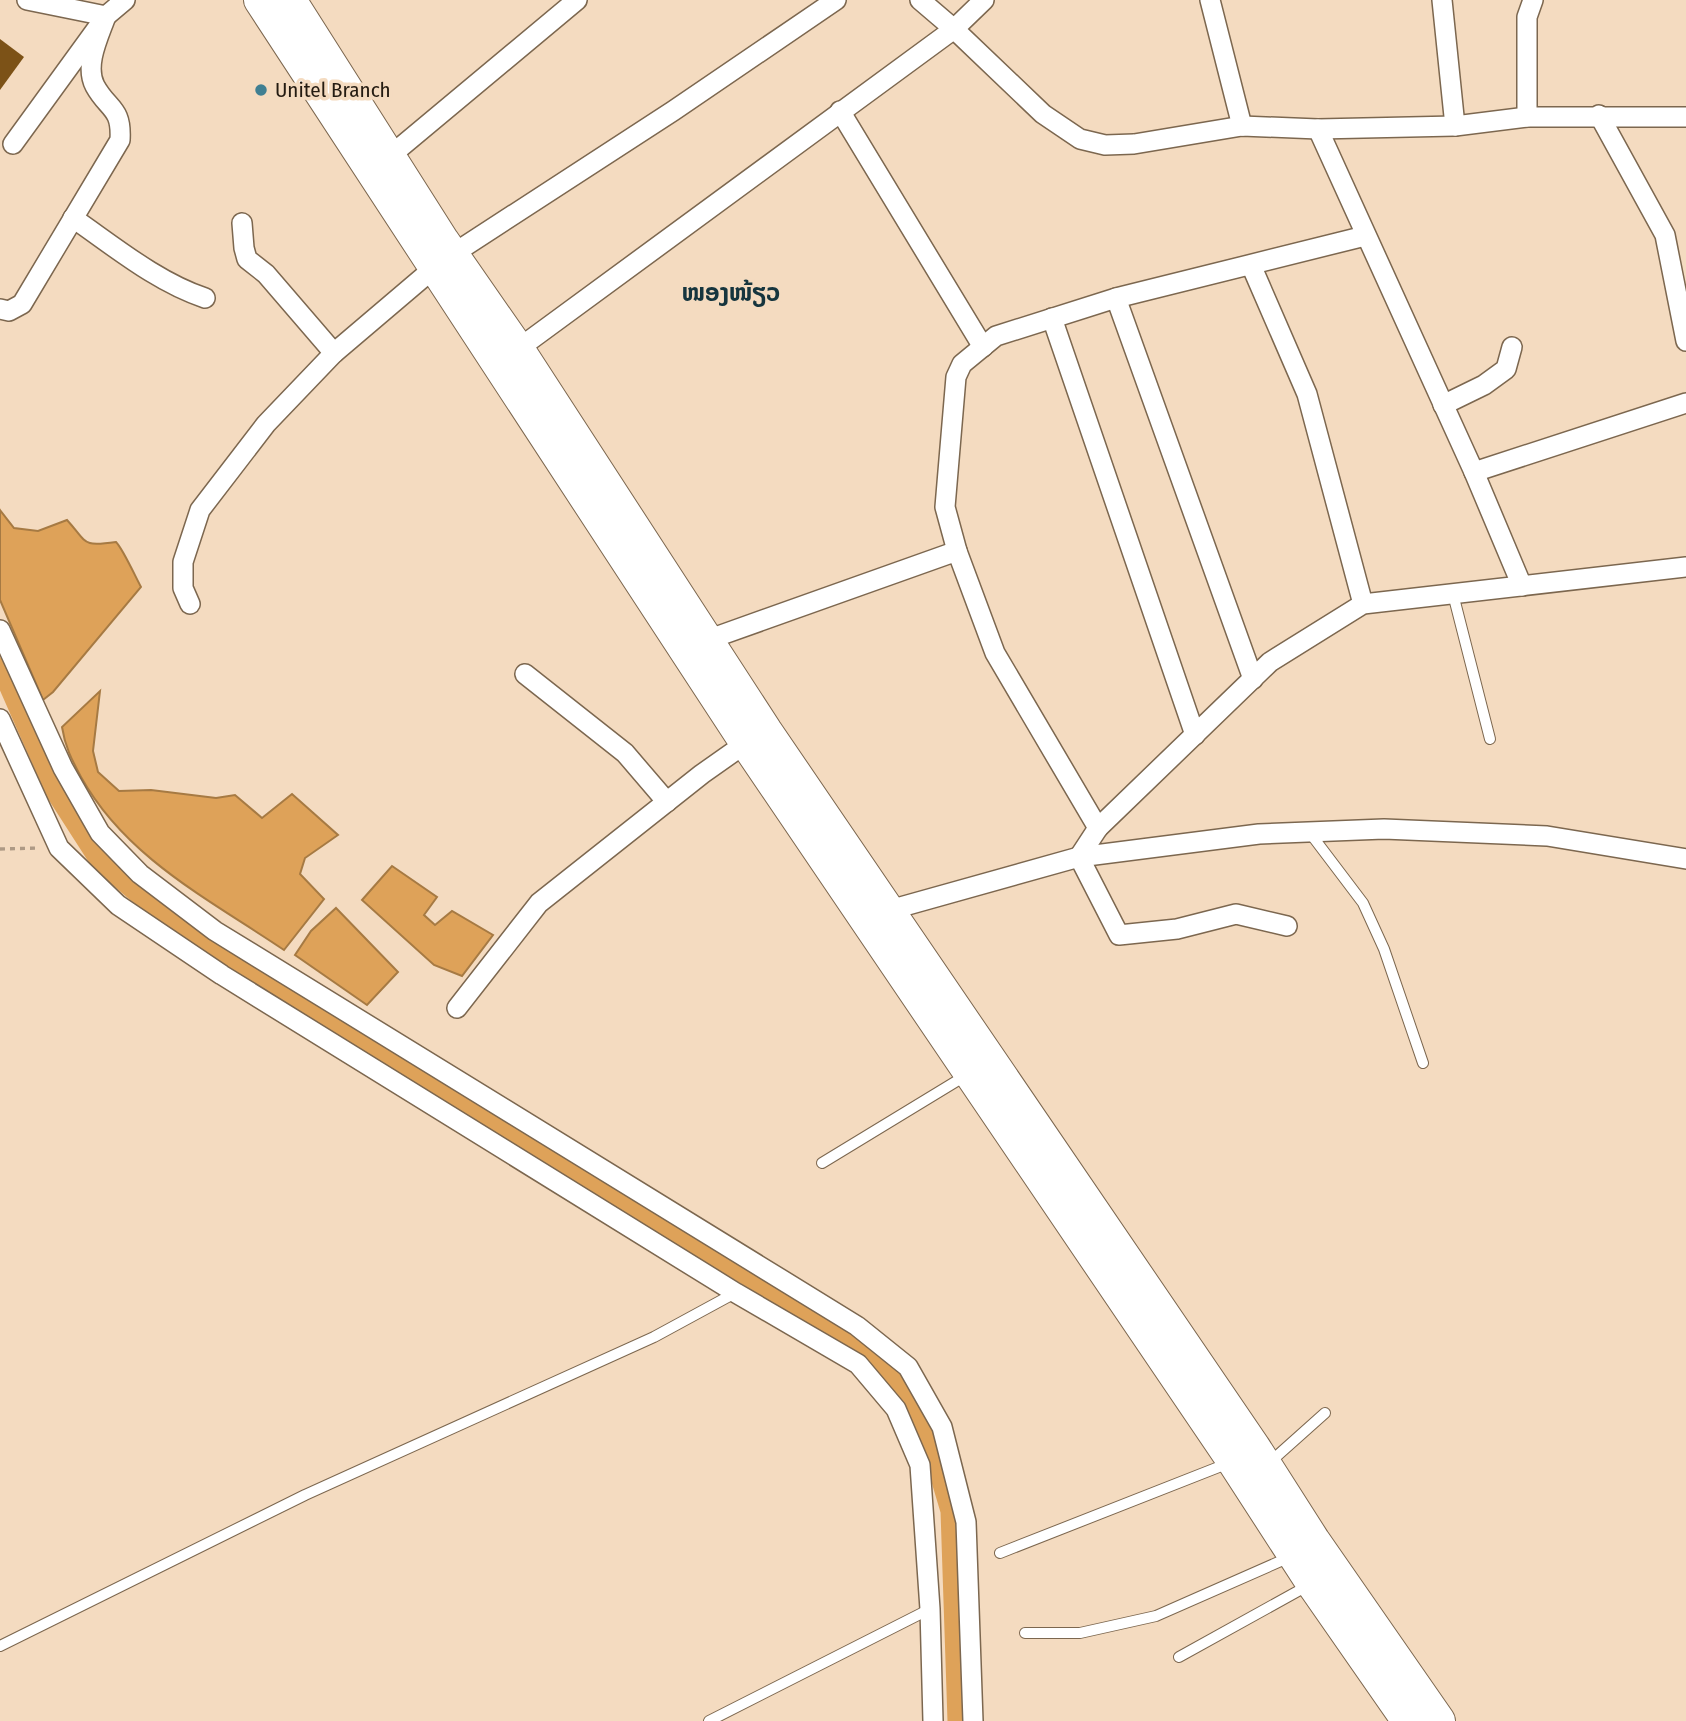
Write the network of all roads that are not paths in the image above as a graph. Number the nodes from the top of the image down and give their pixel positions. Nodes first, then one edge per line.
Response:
1 (27, 0) edge
2 (125, 0) edge
3 (260, 0) edge
4 (290, 0) edge
5 (577, 0) edge
6 (835, 0) edge
7 (919, 0) edge
8 (984, 0) edge
9 (1210, 0) edge
10 (1442, 0) edge
11 (1533, 0) edge
12 (106, 16) junction
13 (954, 29) junction
14 (840, 111) junction
15 (1599, 116) junction
16 (1527, 117) junction
17 (1686, 117) edge
18 (1242, 126) junction
19 (1455, 126) junction
20 (1318, 129) junction
21 (13, 144) dead end
22 (390, 156) junction
23 (73, 218) junction
24 (242, 223) dead end
25 (1365, 236) junction
26 (443, 261) junction
27 (1251, 265) junction
28 (205, 298) dead end
29 (1116, 298) junction
30 (0, 309) edge
31 (1052, 318) junction
32 (1686, 341) edge
33 (983, 347) junction
34 (1511, 347) dead end
35 (518, 349) junction
36 (334, 353) junction
37 (1686, 403) edge
38 (1443, 405) junction
39 (1474, 472) junction
40 (957, 551) junction
41 (1686, 567) edge
42 (1522, 586) junction
43 (1453, 594) junction
44 (190, 604) dead end
45 (1363, 604) junction
46 (0, 630) edge
47 (707, 640) junction
48 (525, 674) dead end
49 (1252, 679) junction
50 (0, 719) edge
51 (1195, 735) junction
52 (1490, 739) dead end
53 (746, 743) junction
54 (667, 802) junction
55 (1098, 828) junction
56 (1310, 832) junction
57 (1079, 857) junction
58 (1686, 859) edge
59 (877, 914) junction
60 (1287, 926) dead end
61 (457, 1008) dead end
62 (1423, 1063) dead end
63 (969, 1074) junction
64 (822, 1163) dead end
65 (736, 1293) junction
66 (1325, 1413) dead end
67 (1233, 1461) junction
68 (1266, 1466) junction
69 (1000, 1553) dead end
70 (1293, 1555) junction
71 (1312, 1583) junction
72 (930, 1609) junction
73 (1025, 1633) dead end
74 (0, 1646) edge
75 (1179, 1657) dead end
76 (709, 1721) edge
77 (933, 1721) edge
78 (973, 1721) edge
79 (1408, 1721) edge
80 (1439, 1721) edge

1 - 12 street
2 - 12 street
3 - 26 highway
4 - 22 highway
5 - 22 street
6 - 26 street
7 - 13 street
8 - 13 street
9 - 18 street
10 - 19 street
11 - 16 street
12 - 21 street
12 - 23 street
13 - 14 street
13 - 18 street
14 - 33 street
14 - 35 street
15 - 16 street
15 - 17 street
15 - 32 street
16 - 19 street
18 - 20 street
19 - 20 street
20 - 25 street
22 - 26 highway
23 - 28 street
23 - 30 street
24 - 36 street
25 - 27 street
25 - 38 street
26 - 35 highway
26 - 36 street
26 - 53 highway
27 - 29 street
27 - 45 street
29 - 31 street
29 - 49 street
31 - 33 street
31 - 51 street
33 - 40 street
34 - 38 street
35 - 47 highway
36 - 44 street
37 - 39 street
38 - 39 street
39 - 42 street
40 - 47 street
40 - 55 street
41 - 42 street
42 - 43 street
43 - 45 street
43 - 52 lane
45 - 49 street
46 - 78 street
47 - 59 highway
48 - 54 street
49 - 51 street
50 - 65 street
51 - 55 street
53 - 54 street
53 - 59 highway
54 - 61 street
55 - 57 street
56 - 57 street
56 - 58 street
56 - 62 lane
57 - 59 street
57 - 60 street
59 - 63 highway
59 - 68 highway
63 - 64 lane
63 - 67 highway
65 - 72 street
65 - 74 lane
66 - 68 lane
67 - 69 lane
67 - 70 highway
68 - 80 highway
70 - 71 highway
70 - 73 lane
71 - 75 lane
71 - 79 highway
72 - 76 lane
72 - 77 street

